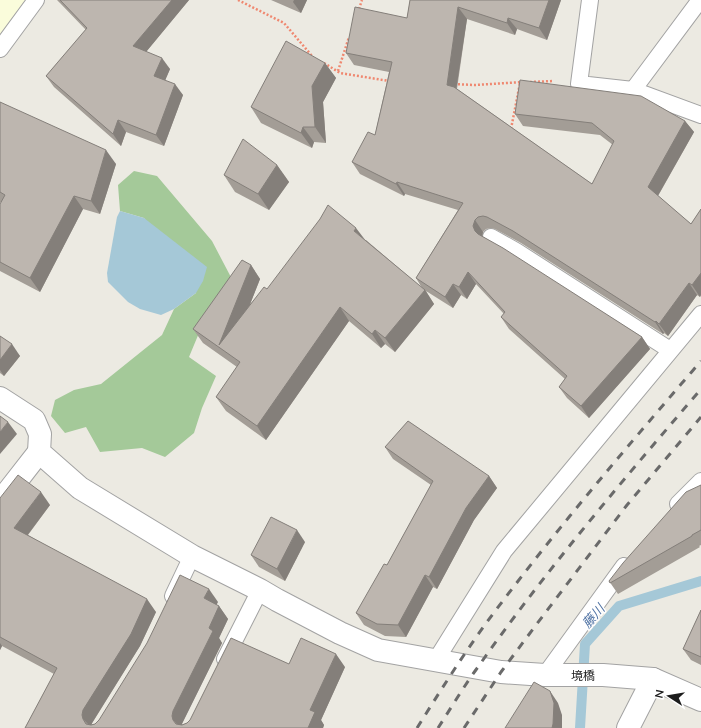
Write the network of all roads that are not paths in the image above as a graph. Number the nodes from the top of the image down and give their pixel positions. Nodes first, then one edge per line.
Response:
1 (36, 0) edge
2 (590, 0) edge
3 (700, 0) edge
4 (0, 49) edge
5 (633, 90) junction
6 (701, 114) edge
7 (492, 237) dead end
8 (701, 314) edge
9 (670, 350) junction
10 (0, 398) edge
11 (39, 452) junction
12 (701, 481) edge
13 (0, 502) edge
14 (668, 515) edge
15 (192, 556) junction
16 (631, 556) edge
17 (260, 590) junction
18 (167, 610) edge
19 (436, 660) junction
20 (218, 673) edge
21 (554, 675) junction
22 (653, 679) junction
23 (701, 700) edge
24 (628, 728) edge

1 - 4 lane
2 - 5 lane
3 - 5 lane
5 - 6 lane
7 - 9 lane
8 - 9 lane
9 - 19 lane
10 - 11 street
11 - 13 street
11 - 15 street, 境橋
12 - 14 lane
15 - 17 street, 境橋
15 - 18 lane
16 - 21 lane
17 - 19 street, 境橋
17 - 20 lane
19 - 21 street, 境橋
21 - 22 street, 境橋
22 - 23 street, 境橋
22 - 24 street

